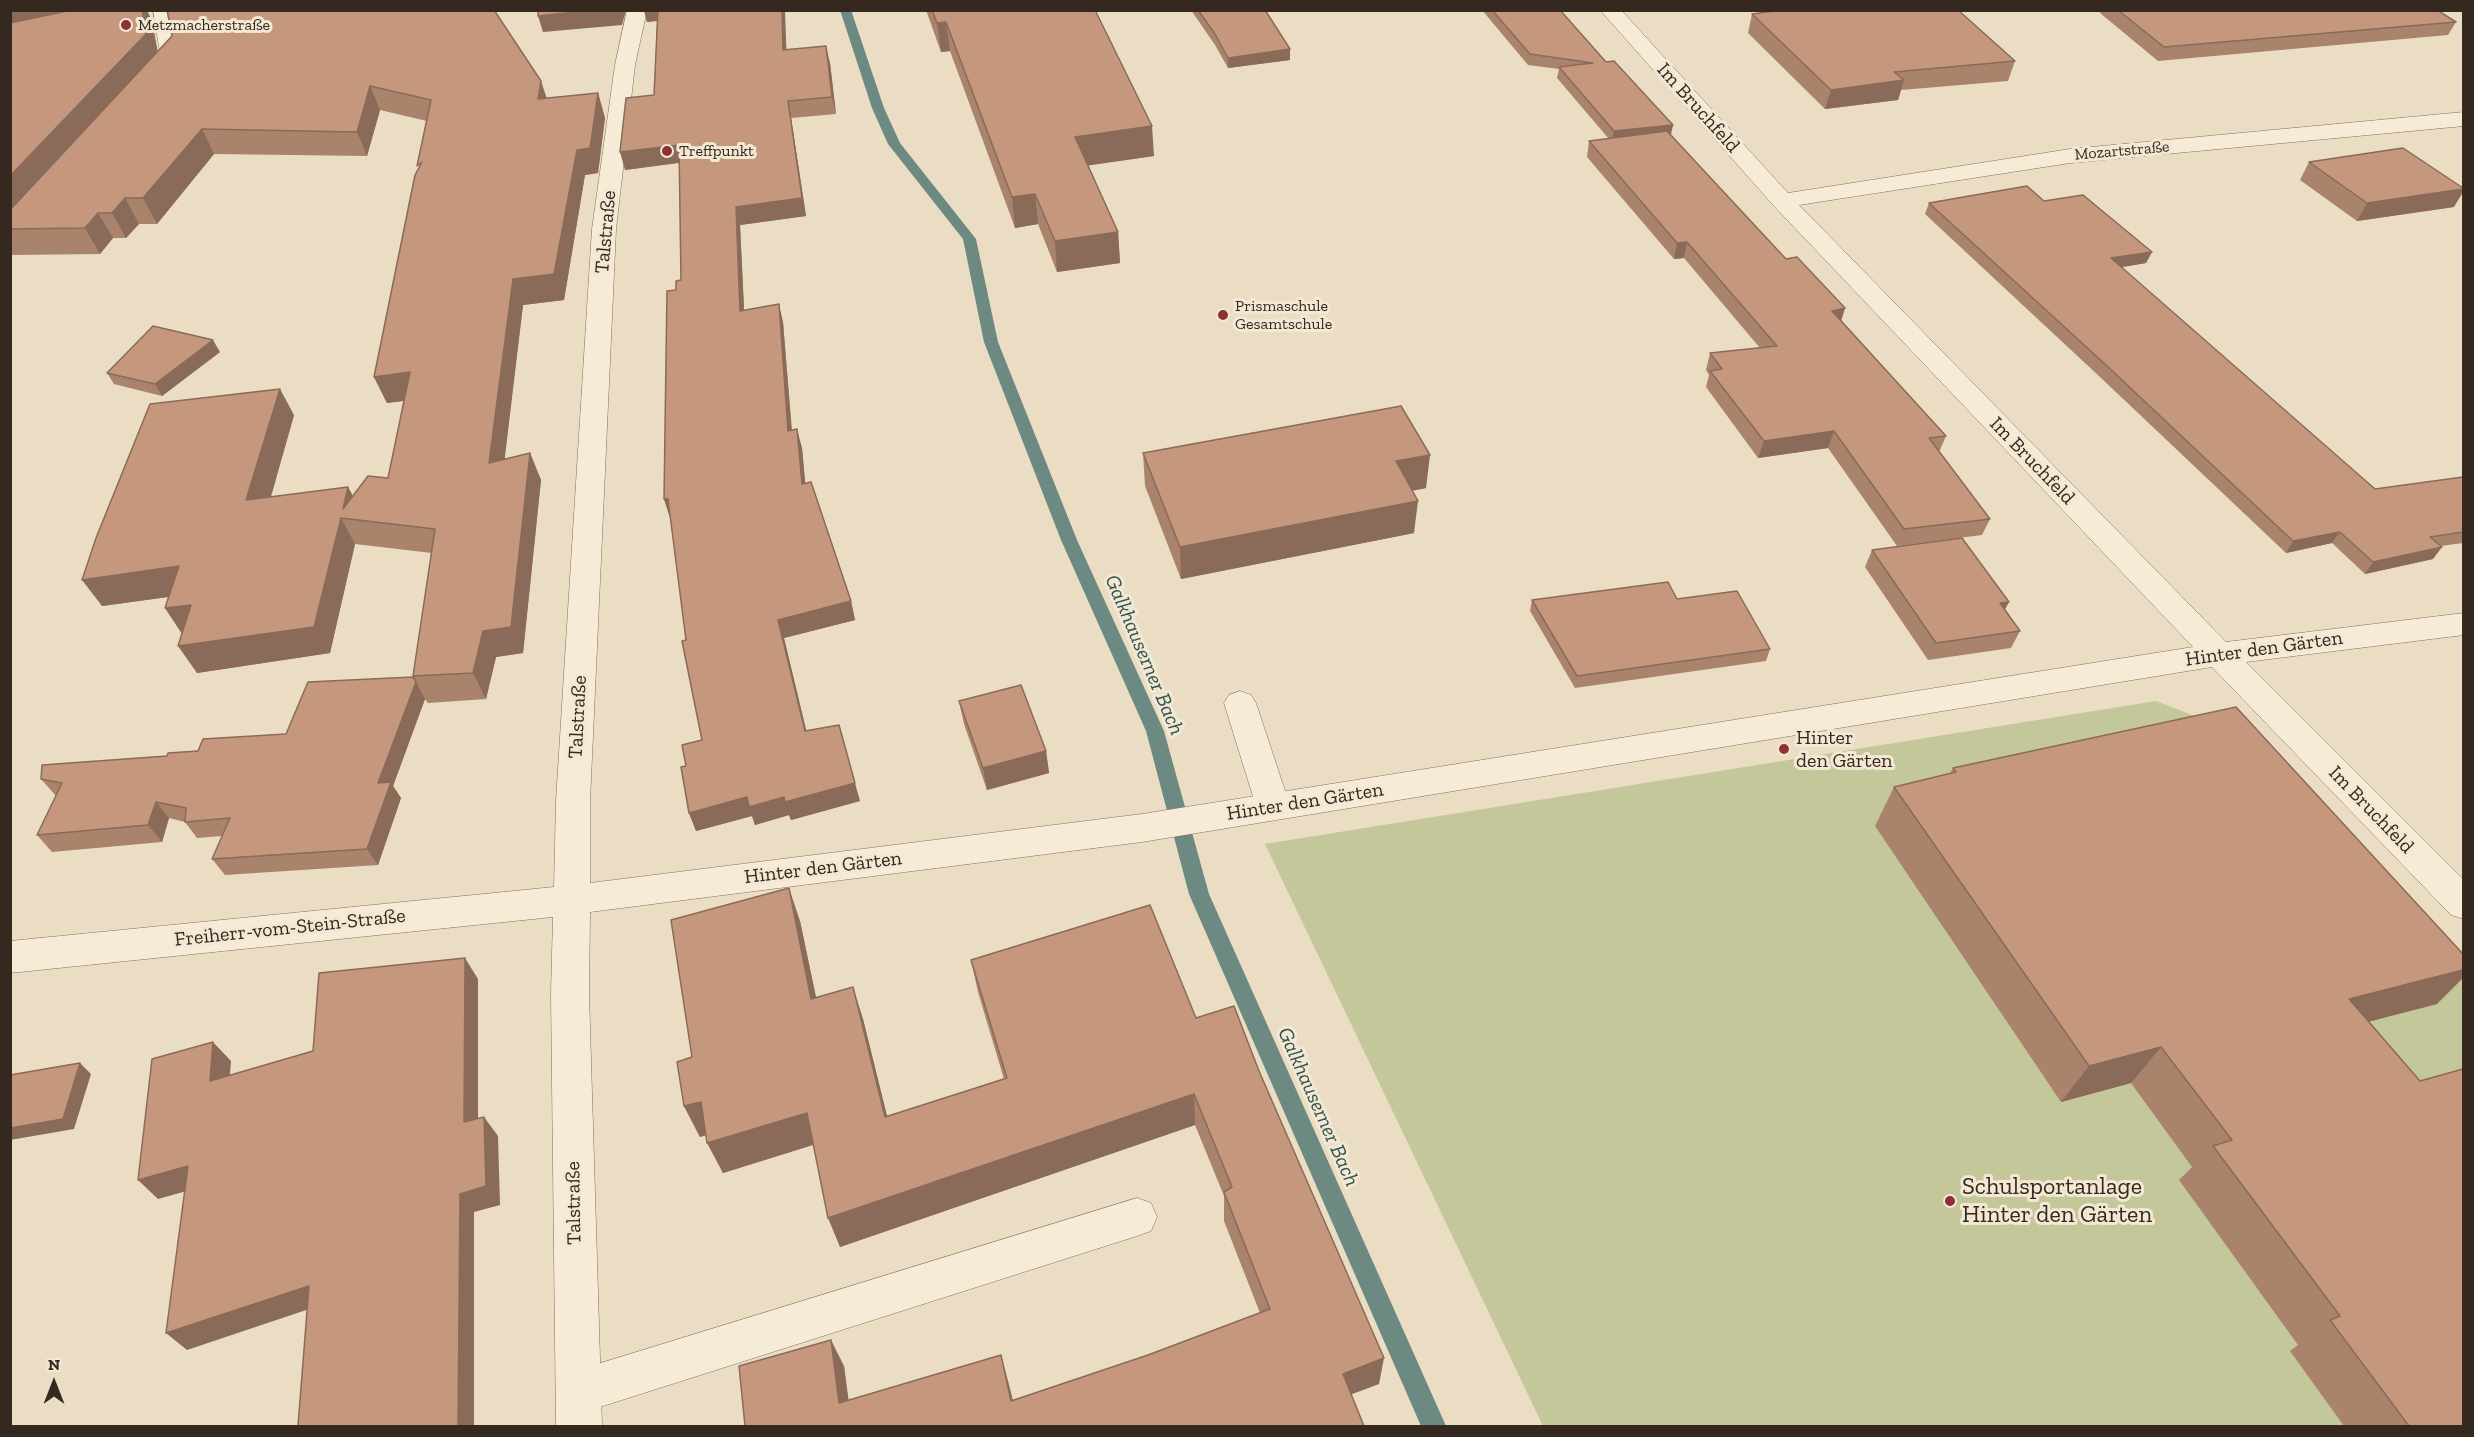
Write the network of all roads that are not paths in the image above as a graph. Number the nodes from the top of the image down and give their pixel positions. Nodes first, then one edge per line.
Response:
1 (637, 10) edge
2 (1610, 10) edge
3 (156, 12) edge
4 (139, 95) edge
5 (2463, 119) edge
6 (1782, 201) junction
7 (2463, 624) edge
8 (2218, 654) junction
9 (1240, 703) dead end
10 (1273, 806) junction
11 (570, 900) junction
12 (2463, 904) edge
13 (10, 957) edge
14 (1137, 1216) dead end
15 (578, 1409) edge

1 - 11 street, Talstraße
2 - 6 street, Im Bruchfeld
3 - 4 street
5 - 6 street, Mozartstraße
6 - 8 street, Im Bruchfeld
7 - 8 street, Hinter den Gärten
8 - 10 street, Hinter den Gärten
8 - 12 street, Im Bruchfeld
9 - 10 lane
10 - 11 street, Hinter den Gärten
11 - 13 street, Freiherr-vom-Stein-Straße
11 - 15 street, Talstraße
14 - 15 lane

